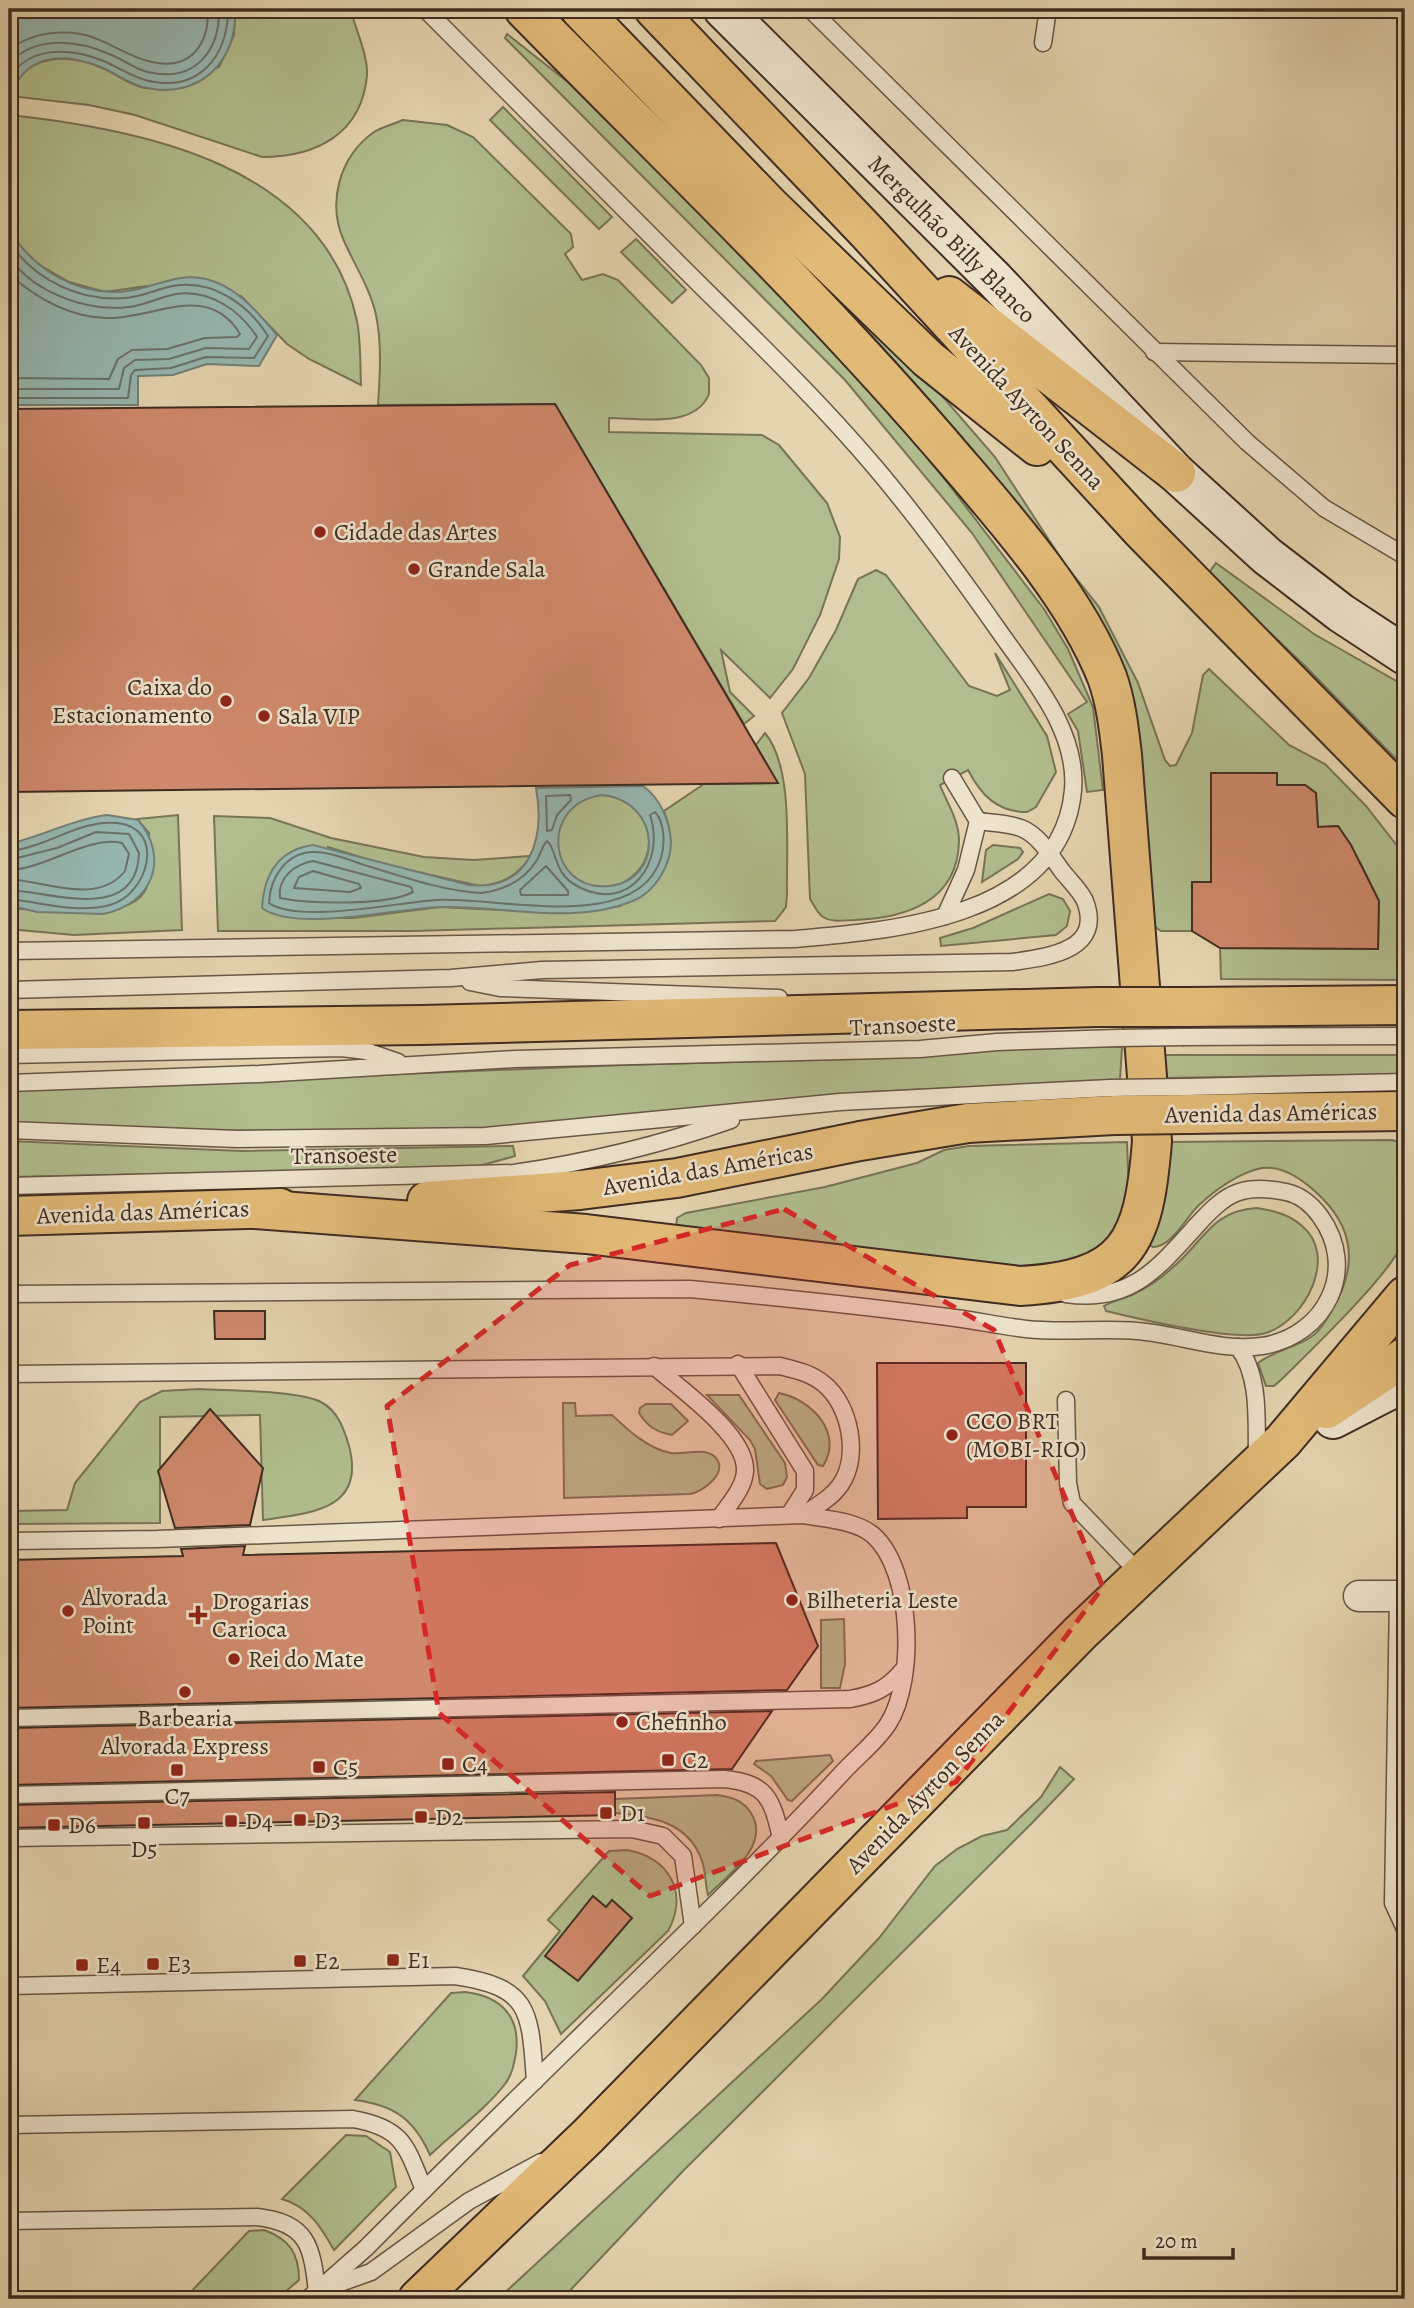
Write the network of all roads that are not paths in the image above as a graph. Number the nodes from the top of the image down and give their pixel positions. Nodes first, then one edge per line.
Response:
1 (425, 9) edge
2 (580, 9) edge
3 (654, 9) edge
4 (723, 9) edge
5 (810, 9) edge
6 (1048, 9) edge
7 (526, 14) edge
8 (1043, 43) dead end
9 (867, 232) junction
10 (1154, 352) junction
11 (1405, 356) edge
12 (1177, 473) junction
13 (1142, 531) junction
14 (1405, 556) edge
15 (1405, 655) edge
16 (952, 778) dead end
17 (1405, 799) edge
18 (978, 821) junction
19 (1049, 854) junction
20 (945, 916) junction
21 (9, 951) edge
22 (452, 978) junction
23 (9, 990) edge
24 (1405, 1004) edge
25 (877, 1014) junction
26 (1107, 1022) junction
27 (1186, 1022) junction
28 (9, 1030) edge
29 (1405, 1036) edge
30 (9, 1055) edge
31 (404, 1064) junction
32 (9, 1083) edge
33 (1112, 1102) junction
34 (1405, 1102) edge
35 (756, 1111) junction
36 (9, 1130) edge
37 (9, 1186) edge
38 (255, 1209) junction
39 (9, 1216) edge
40 (1020, 1286) junction
41 (9, 1294) edge
42 (1405, 1296) edge
43 (1238, 1347) junction
44 (1405, 1357) edge
45 (738, 1364) junction
46 (654, 1366) junction
47 (9, 1374) edge
48 (1405, 1382) edge
49 (1066, 1400) dead end
50 (1270, 1453) junction
51 (796, 1515) junction
52 (719, 1519) junction
53 (9, 1541) edge
54 (1141, 1575) junction
55 (1359, 1596) dead end
56 (1402, 1596) edge
57 (904, 1669) junction
58 (1401, 1672) edge
59 (9, 1718) edge
60 (9, 1795) edge
61 (9, 1838) edge
62 (781, 1838) junction
63 (693, 1926) junction
64 (1405, 1929) edge
65 (9, 1986) edge
66 (536, 2081) junction
67 (9, 2125) edge
68 (589, 2136) junction
69 (424, 2190) junction
70 (9, 2221) edge
71 (428, 2294) edge
72 (312, 2295) edge

1 - 19 lane
2 - 13 highway
3 - 9 highway, Avenida Ayrton Senna
4 - 12 main road, Mergulhão Billy Blanco
5 - 10 lane
6 - 8 lane
7 - 40 highway
9 - 12 highway
9 - 13 highway, Avenida Ayrton Senna
10 - 11 lane
10 - 14 lane
12 - 15 main road
13 - 17 highway, Avenida Ayrton Senna
16 - 18 lane
18 - 19 lane
18 - 20 lane
19 - 20 lane
19 - 22 lane
20 - 21 lane
22 - 23 lane
22 - 25 lane
24 - 27 highway
25 - 26 highway
25 - 28 highway
26 - 27 highway, bridge
26 - 31 lane, Transoeste
27 - 29 lane
30 - 31 lane, Transoeste
31 - 32 lane, Transoeste
33 - 34 highway, Avenida das Américas, bridge
33 - 35 lane, Transoeste
33 - 38 highway, Avenida das Américas
35 - 36 lane, Transoeste
35 - 37 lane, Transoeste
38 - 39 highway, Avenida das Américas
38 - 40 highway
40 - 43 lane
41 - 43 lane
42 - 50 highway, Avenida Ayrton Senna
43 - 50 lane
44 - 50 highway
45 - 46 lane
45 - 51 lane
45 - 51 lane
46 - 47 lane
46 - 52 lane
48 - 50 main road
49 - 54 lane
50 - 54 highway, Avenida Ayrton Senna
51 - 52 lane
51 - 57 lane
52 - 53 lane
54 - 68 highway, Avenida Ayrton Senna
55 - 56 street
56 - 58 lane
57 - 59 lane
57 - 62 lane
58 - 64 lane
60 - 62 lane
61 - 63 lane
62 - 63 lane
63 - 66 lane
65 - 66 lane
66 - 69 lane
67 - 69 lane
68 - 71 highway, Avenida Ayrton Senna
68 - 72 lane
69 - 72 lane
70 - 72 lane

